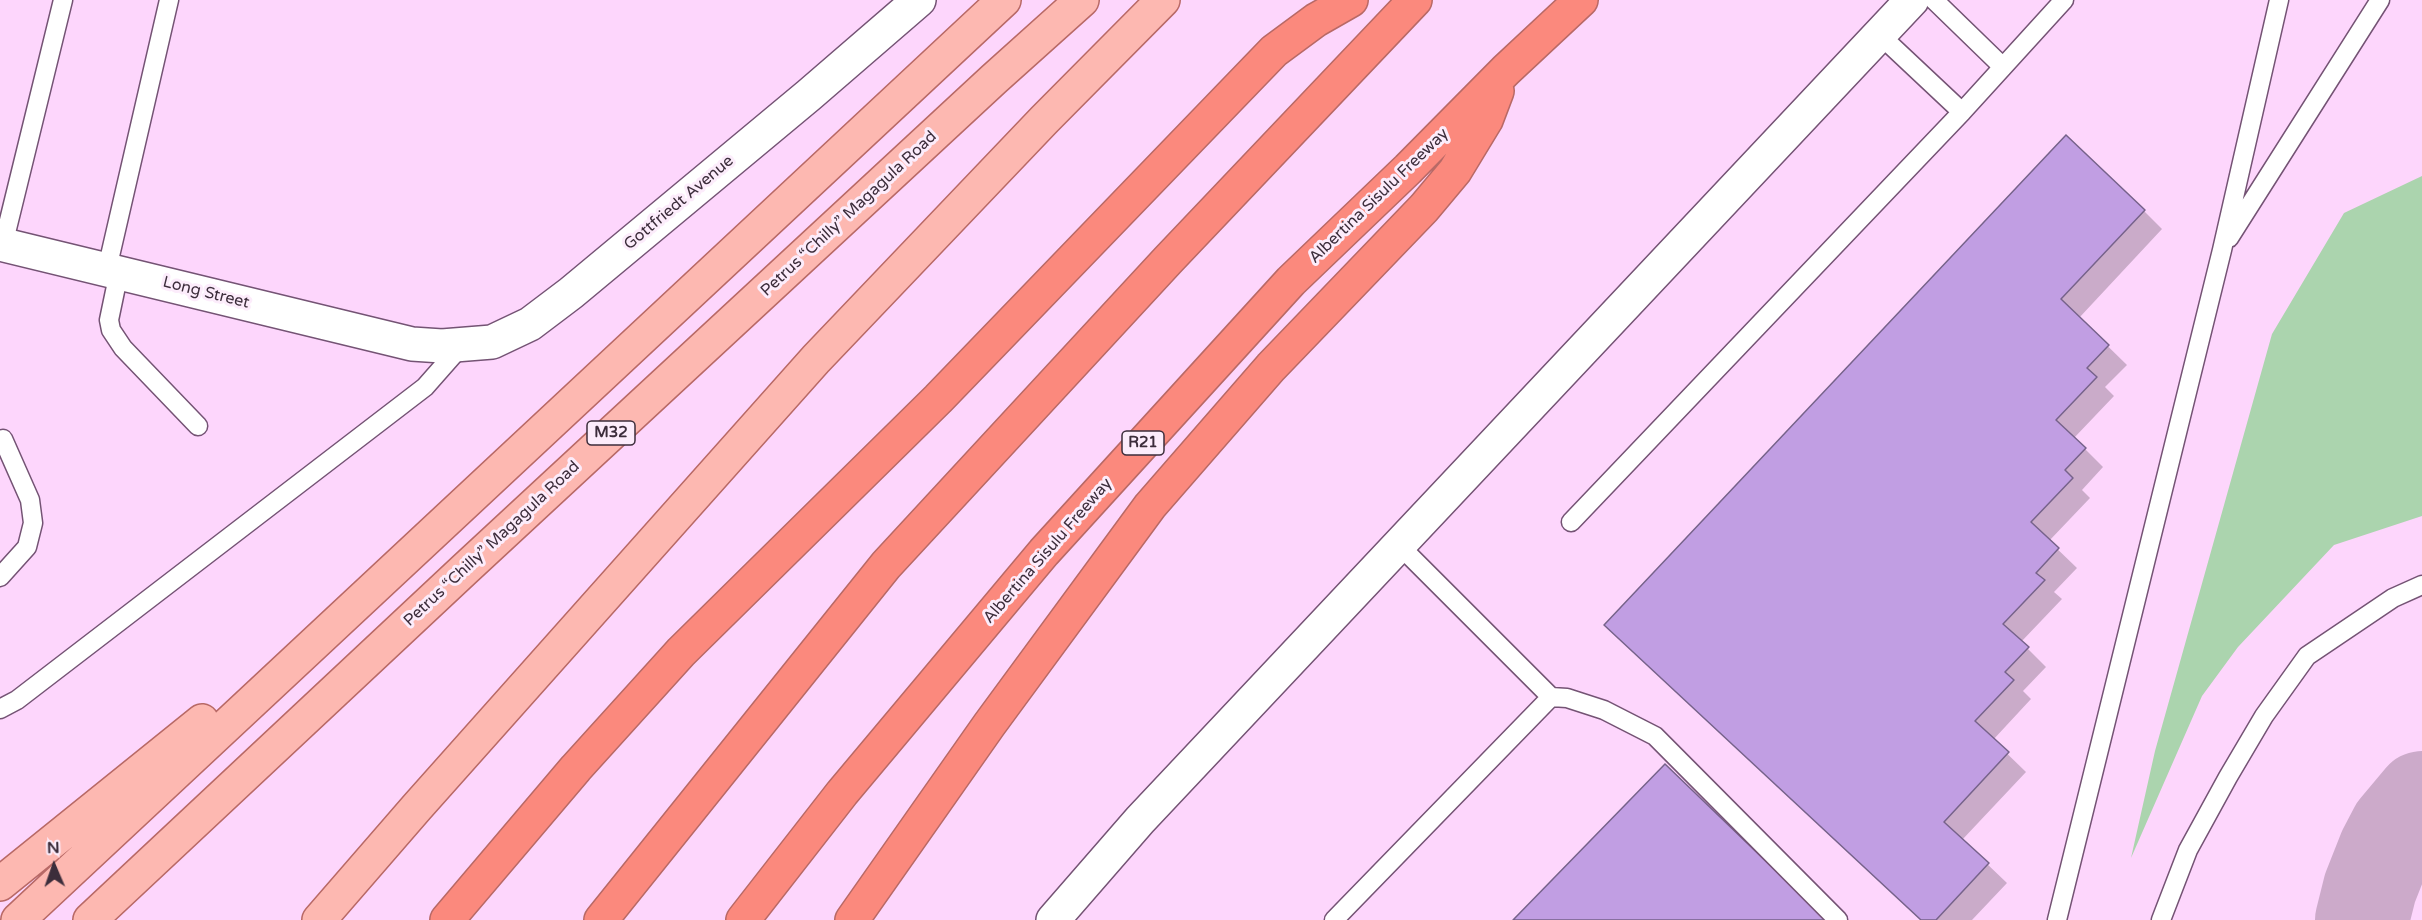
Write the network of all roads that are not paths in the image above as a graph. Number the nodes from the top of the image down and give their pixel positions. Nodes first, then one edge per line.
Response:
1 (63, 0) edge
2 (169, 0) edge
3 (919, 0) edge
4 (1004, 0) edge
5 (1082, 0) edge
6 (1163, 0) edge
7 (1351, 0) edge
8 (1415, 0) edge
9 (1581, 0) edge
10 (1912, 0) edge
11 (1934, 0) edge
12 (2064, 0) edge
13 (2279, 0) edge
14 (2380, 0) edge
15 (1880, 35) junction
16 (2003, 68) junction
17 (1506, 70) junction
18 (1962, 112) junction
19 (2, 244) edge
20 (2222, 250) junction
21 (113, 271) junction
22 (412, 344) joint
23 (462, 345) junction
24 (198, 426) dead end
25 (3, 439) dead end
26 (1571, 522) dead end
27 (1400, 546) junction
28 (399, 562) junction
29 (0, 577) edge
30 (2422, 585) edge
31 (1551, 697) junction
32 (0, 709) edge
33 (0, 884) edge
34 (18, 920) edge
35 (90, 920) edge
36 (320, 920) edge
37 (447, 920) edge
38 (601, 920) edge
39 (743, 920) edge
40 (852, 920) edge
41 (1053, 920) edge
42 (1334, 920) edge
43 (1838, 920) edge
44 (2057, 920) edge
45 (2161, 920) edge

1 - 19 lane
2 - 21 lane
3 - 23 street, Gottfriedt Avenue
4 - 28 main road, M32
5 - 35 main road, Petrus “Chilly” Magagula Road / M32
6 - 36 main road
7 - 37 highway
8 - 38 highway
9 - 17 highway, Albertina Sisulu Freeway / R21
10 - 15 street
11 - 16 lane
12 - 16 lane
13 - 20 lane
14 - 20 lane
15 - 18 lane
15 - 27 street
16 - 18 lane
17 - 39 highway, Albertina Sisulu Freeway / R21
17 - 40 highway
18 - 26 lane
19 - 21 street, Long Street
20 - 44 lane
21 - 22 street, Long Street
21 - 24 lane
22 - 23 street, Gottfriedt Avenue
23 - 32 lane
25 - 29 lane
27 - 31 lane
27 - 41 street
28 - 33 main road
28 - 34 main road, M32
30 - 45 lane
31 - 42 lane
31 - 43 lane

